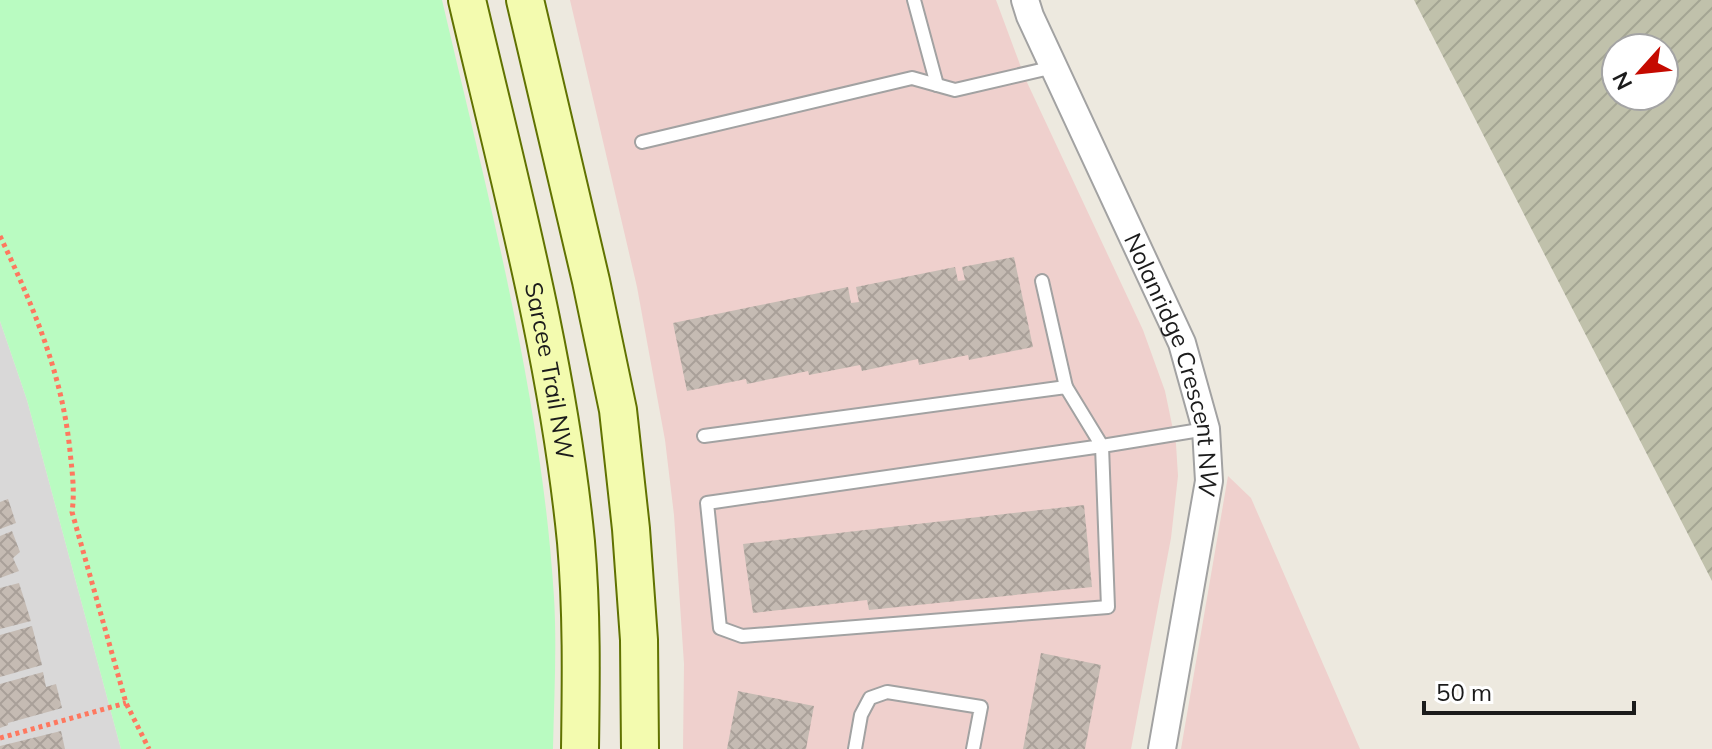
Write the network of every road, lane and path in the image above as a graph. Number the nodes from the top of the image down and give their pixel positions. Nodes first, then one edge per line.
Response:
1 (467, 0) edge
2 (525, 0) edge
3 (914, 0) edge
4 (1025, 0) edge
5 (1054, 67) junction
6 (937, 85) junction
7 (642, 142) dead end
8 (0, 236) edge
9 (1042, 281) dead end
10 (1066, 387) junction
11 (1206, 429) junction
12 (704, 436) dead end
13 (1102, 446) junction
14 (126, 703) junction
15 (0, 738) edge
16 (149, 749) edge
17 (580, 749) edge
18 (640, 749) edge
19 (855, 749) edge
20 (973, 749) edge
21 (1162, 749) edge

1 - 17 main road, Sarcee Trail NW
2 - 18 main road
3 - 6 lane
4 - 5 street, Nolanridge Crescent NW
5 - 6 lane
5 - 11 street, Nolanridge Crescent NW
6 - 7 lane
8 - 14 path
9 - 10 lane
10 - 12 lane
10 - 13 lane
11 - 13 lane
11 - 21 street, Nolanridge Crescent NW
13 - 13 lane
14 - 15 path
14 - 16 path
19 - 20 lane

